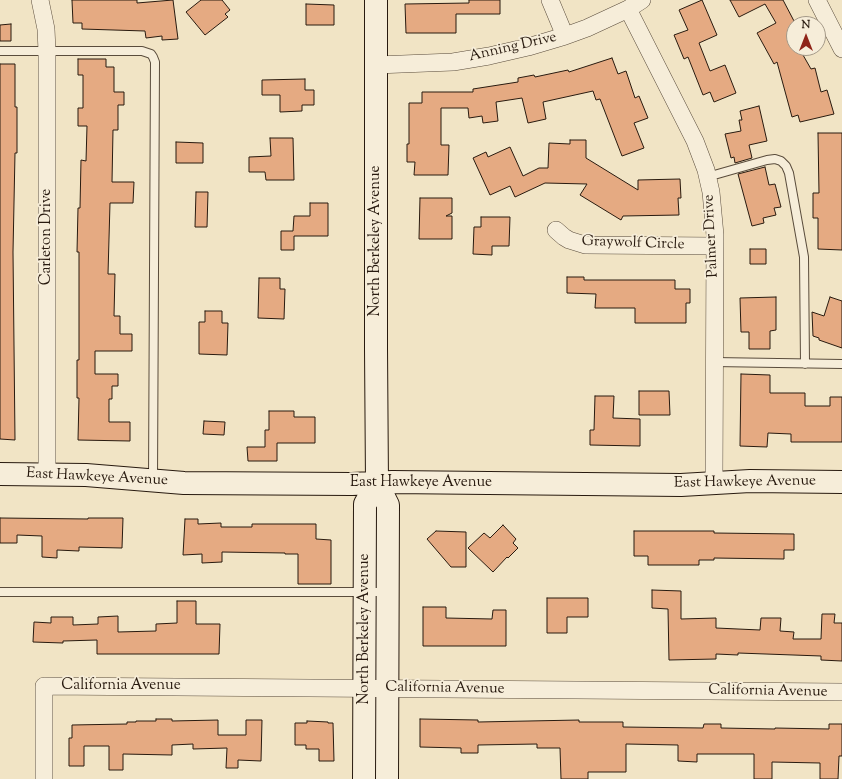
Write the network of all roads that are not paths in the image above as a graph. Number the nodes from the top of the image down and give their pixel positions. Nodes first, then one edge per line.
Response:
1 (40, 0) edge
2 (376, 0) edge
3 (550, 0) edge
4 (642, 0) edge
5 (817, 0) edge
6 (628, 9) junction
7 (565, 36) junction
8 (842, 49) edge
9 (0, 51) edge
10 (47, 51) junction
11 (376, 65) junction
12 (707, 177) junction
13 (556, 230) dead end
14 (715, 246) junction
15 (714, 362) junction
16 (805, 364) junction
17 (842, 364) edge
18 (0, 474) edge
19 (47, 474) junction
20 (153, 480) junction
21 (842, 482) edge
22 (377, 483) junction
23 (714, 483) junction
24 (0, 592) edge
25 (365, 592) junction
26 (387, 592) junction
27 (364, 688) junction
28 (387, 688) junction
29 (842, 692) edge
30 (44, 779) edge
31 (364, 779) edge
32 (387, 779) edge

1 - 10 street, Carleton Drive
2 - 11 street, North Berkeley Avenue
3 - 7 street
4 - 6 street, Anning Drive
5 - 8 street
6 - 7 street, Anning Drive
6 - 12 street, Palmer Drive
7 - 11 street, Anning Drive
9 - 10 lane
10 - 19 street, Carleton Drive
10 - 20 lane
11 - 22 street, North Berkeley Avenue
12 - 14 street, Palmer Drive
12 - 16 lane
13 - 14 street, Graywolf Circle
14 - 15 street, Palmer Drive
15 - 16 lane
15 - 23 street, Palmer Drive
16 - 17 lane
18 - 19 street, East Hawkeye Avenue
19 - 20 street, East Hawkeye Avenue
20 - 22 street, East Hawkeye Avenue
21 - 23 street, East Hawkeye Avenue
22 - 23 street, East Hawkeye Avenue
22 - 25 street, North Berkeley Avenue
22 - 26 street, North Berkeley Avenue
24 - 25 lane
25 - 26 lane
25 - 27 street, North Berkeley Avenue
26 - 28 street, North Berkeley Avenue
27 - 28 street, California Avenue
27 - 30 street, California Avenue
27 - 31 street, North Berkeley Avenue
28 - 29 street, California Avenue
28 - 32 street, North Berkeley Avenue

